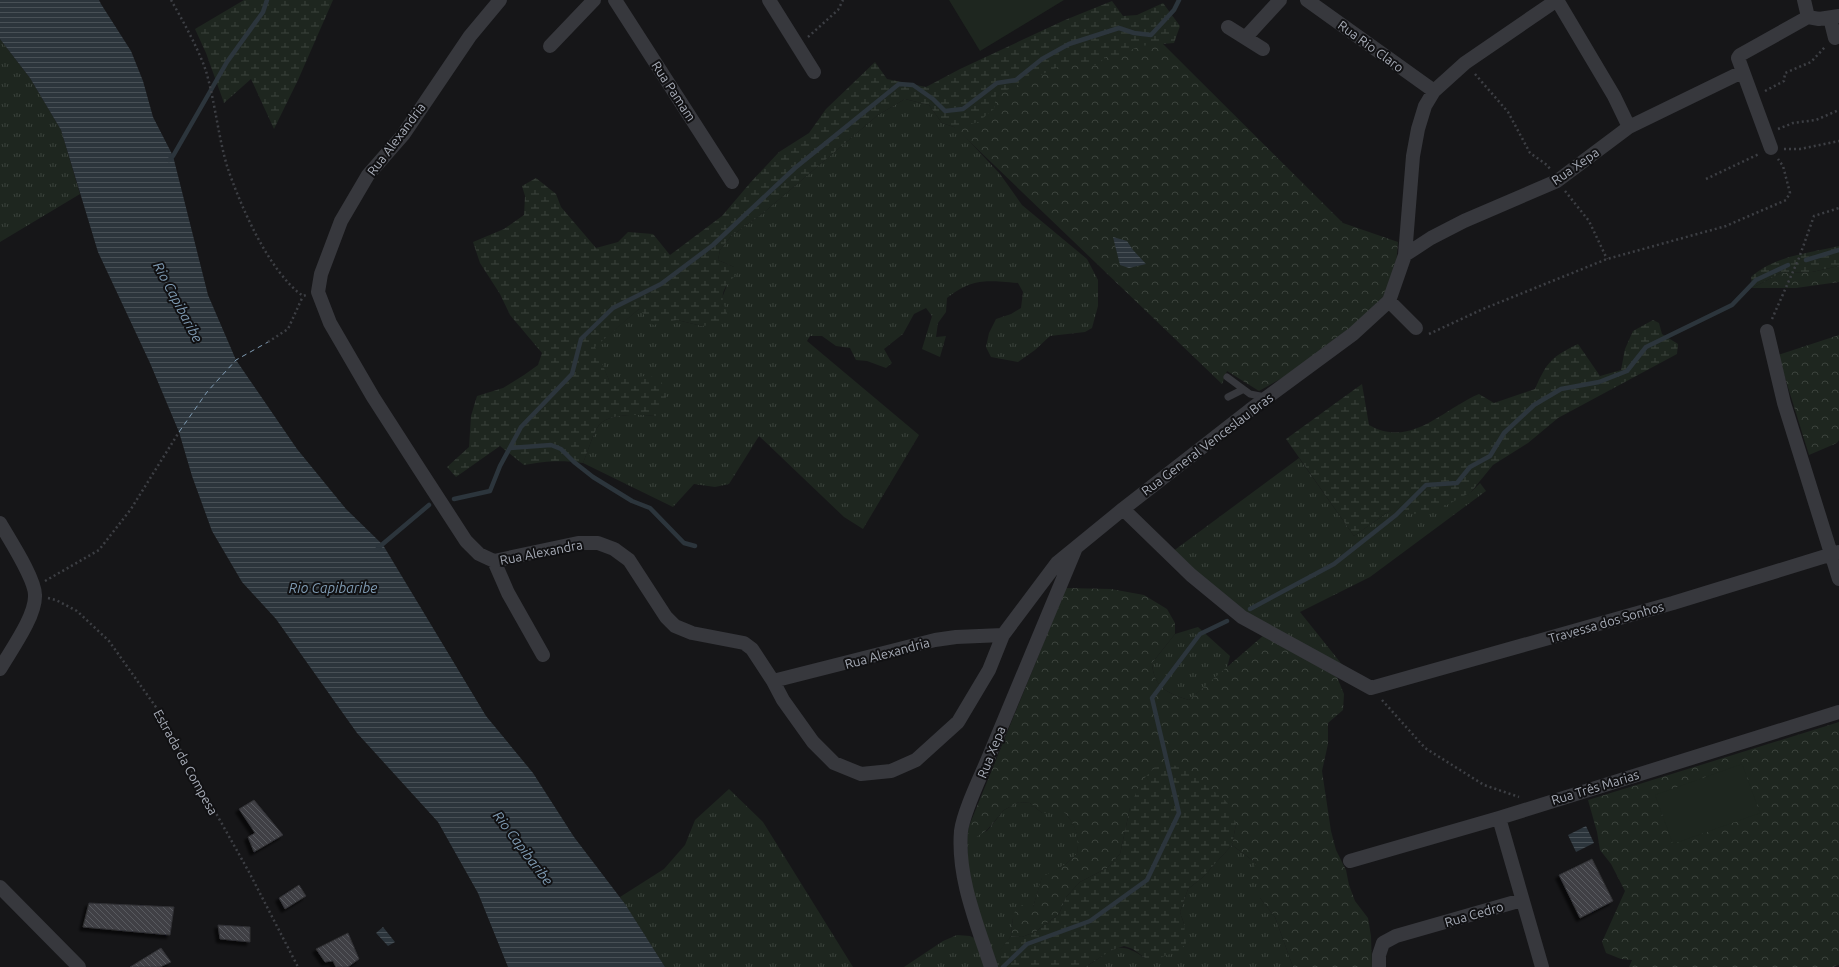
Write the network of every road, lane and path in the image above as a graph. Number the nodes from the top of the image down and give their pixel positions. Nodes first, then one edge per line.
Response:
1 (171, 0) edge
2 (500, 0) edge
3 (594, 0) edge
4 (615, 0) edge
5 (769, 0) edge
6 (843, 0) edge
7 (1280, 0) edge
8 (1307, 0) edge
9 (1804, 0) edge
10 (1551, 2) edge
11 (1808, 17) junction
12 (1835, 17) edge
13 (1228, 27) dead end
14 (1246, 37) junction
15 (1835, 38) joint
16 (550, 46) dead end
17 (799, 46) junction
18 (1263, 49) dead end
19 (1465, 63) junction
20 (1740, 67) junction
21 (814, 72) dead end
22 (1434, 91) junction
23 (1752, 98) junction
24 (1839, 110) edge
25 (1629, 127) junction
26 (1766, 133) junction
27 (1839, 141) edge
28 (1771, 148) junction
29 (1706, 180) dead end
30 (1557, 181) junction
31 (732, 182) dead end
32 (1839, 208) edge
33 (1405, 255) junction
34 (1607, 259) junction
35 (318, 292) junction
36 (303, 296) junction
37 (1389, 301) junction
38 (1416, 328) joint
39 (1767, 332) joint
40 (268, 342) dead end
41 (1227, 377) dead end
42 (1242, 390) junction
43 (1228, 397) dead end
44 (1269, 397) junction
45 (179, 432) dead end
46 (1123, 509) junction
47 (0, 523) edge
48 (1077, 546) junction
49 (1835, 553) edge
50 (494, 561) junction
51 (1839, 579) edge
52 (35, 591) junction
53 (1003, 635) junction
54 (543, 655) dead end
55 (0, 669) edge
56 (773, 681) junction
57 (1371, 688) junction
58 (1839, 712) edge
59 (1540, 804) junction
60 (1499, 818) junction
61 (1350, 861) dead end
62 (0, 887) edge
63 (1522, 900) junction
64 (79, 967) edge
65 (298, 967) edge
66 (991, 967) edge
67 (1379, 967) edge
68 (1542, 967) edge

1 - 36 path
2 - 35 street, Rua Alexandria
3 - 16 street
4 - 31 street, Rua Pamam
5 - 17 street
6 - 17 path
7 - 14 street
8 - 22 street, Rua Rio Claro
9 - 11 street
10 - 19 street, Rua General Venceslau Bras
10 - 25 street
11 - 12 street
11 - 20 street, Rua Xepa
12 - 15 street
13 - 14 street
14 - 18 street
15 - 23 path
17 - 21 street
19 - 22 street, Rua General Venceslau Bras
19 - 30 path
20 - 23 street
20 - 25 street, Rua Xepa
22 - 33 street, Rua General Venceslau Bras
23 - 26 street
24 - 26 path
25 - 30 street, Rua Xepa
26 - 28 street
27 - 28 path
28 - 29 path
28 - 34 path
30 - 33 street, Rua Xepa
30 - 34 path
32 - 39 path
33 - 37 street, Rua General Venceslau Bras
34 - 38 path
35 - 36 path
35 - 50 street, Rua Alexandra
36 - 40 path
37 - 38 street
37 - 44 street, Rua General Venceslau Bras
39 - 49 street
41 - 42 lane
42 - 43 lane
42 - 44 lane
44 - 46 street, Rua General Venceslau Bras
45 - 52 path
46 - 48 street, Rua General Venceslau Bras
46 - 57 street
47 - 52 street
48 - 53 street, Rua General Venceslau Bras
48 - 66 street, Rua Xepa
49 - 51 street
49 - 57 street, Travessa dos Sonhos
50 - 54 street
50 - 56 street, Rua Alexandra
52 - 55 street
52 - 65 path, Estrada da Compesa
53 - 56 street, Rua Alexandria
53 - 56 street, Rua Alexandra
57 - 59 path
58 - 59 street, Rua Três Marias
59 - 60 street, Rua Três Marias
60 - 61 street, Rua Três Marias
60 - 63 street
62 - 64 street
63 - 67 street, Rua Cedro
63 - 68 street

